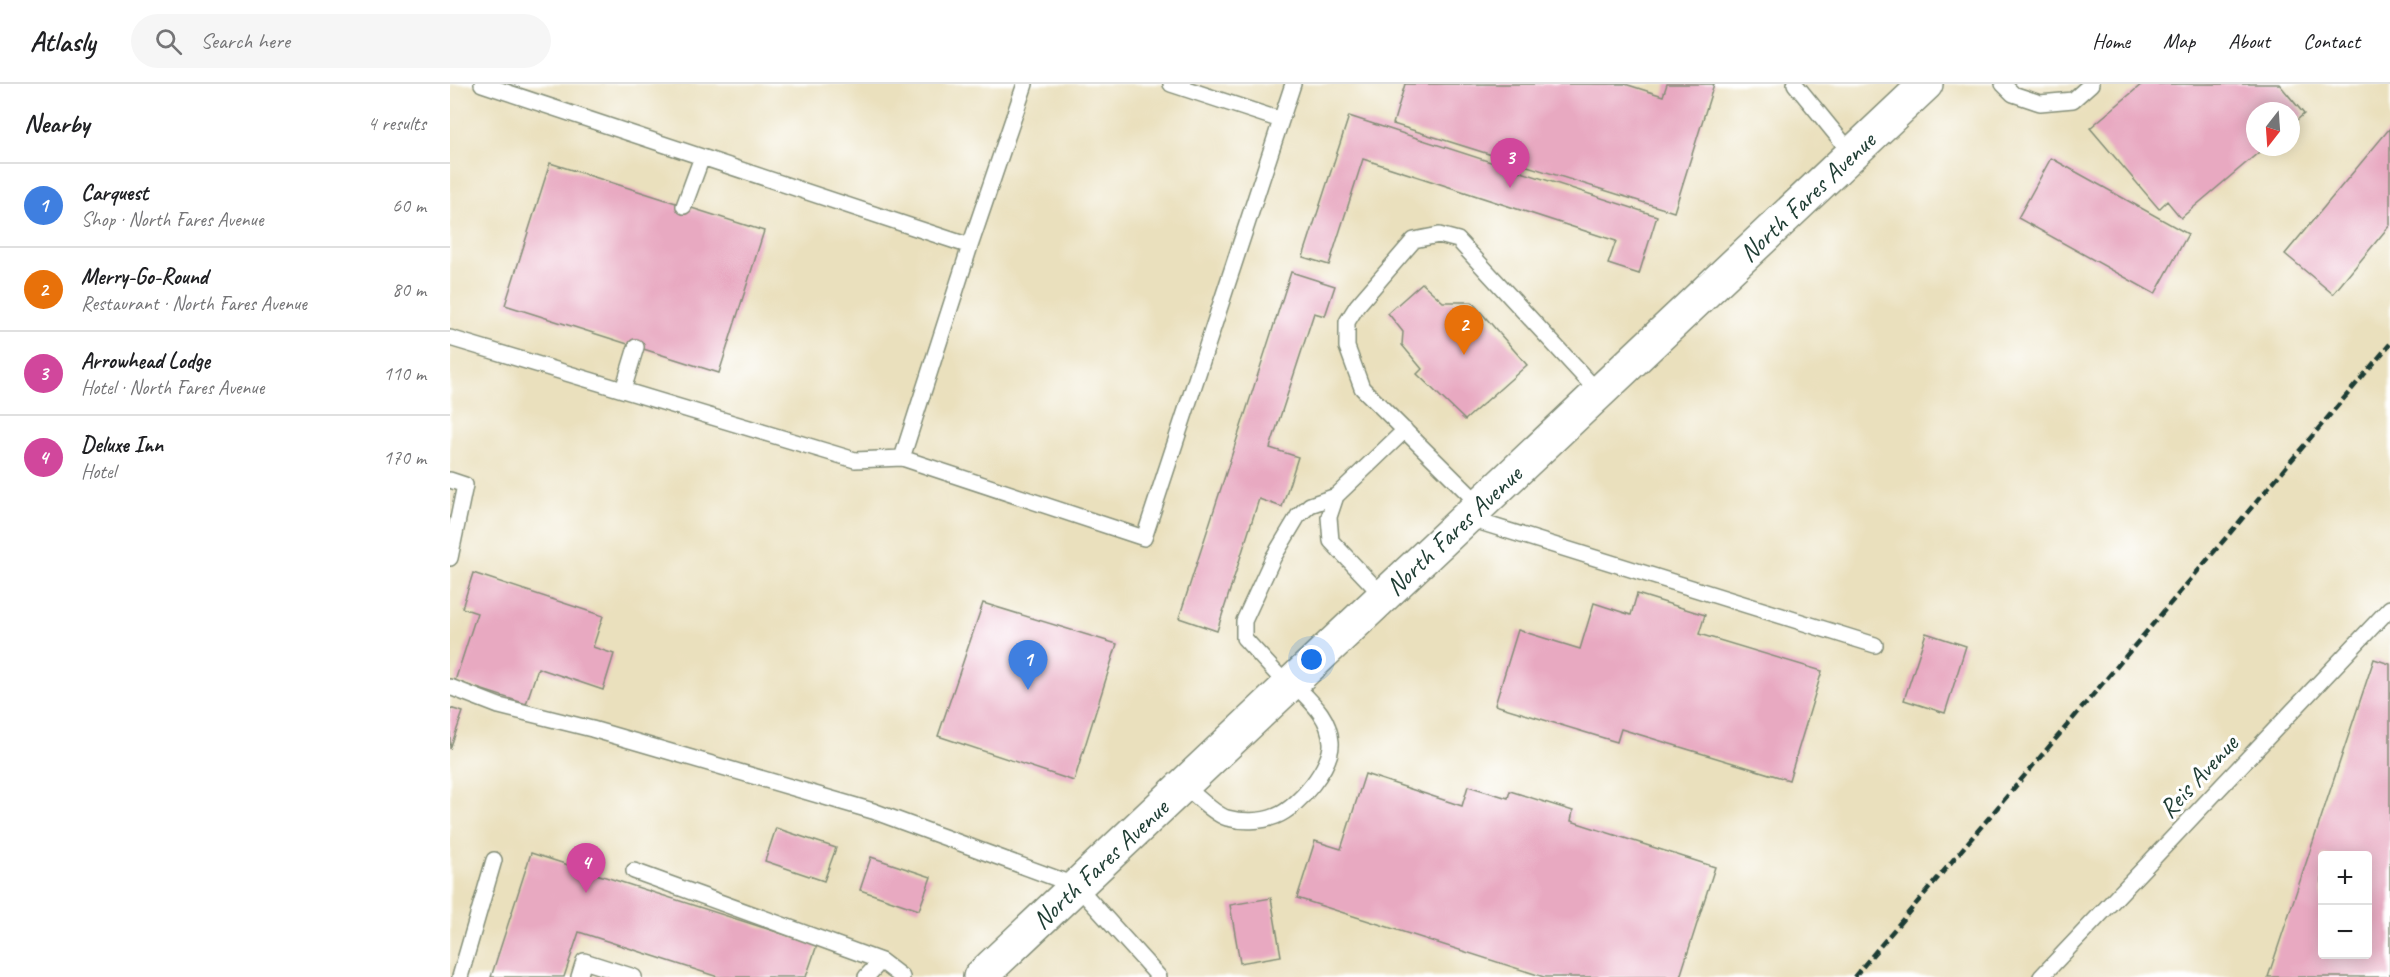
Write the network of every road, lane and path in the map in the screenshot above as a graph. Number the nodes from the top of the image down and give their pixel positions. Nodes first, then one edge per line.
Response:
1 (482, 84) edge
2 (1025, 84) edge
3 (1171, 84) edge
4 (1293, 84) edge
5 (1795, 84) edge
6 (1925, 84) edge
7 (2003, 84) edge
8 (2091, 84) edge
9 (1281, 120) junction
10 (1852, 154) junction
11 (702, 157) junction
12 (684, 206) dead end
13 (970, 246) junction
14 (450, 338) edge
15 (636, 347) dead end
16 (623, 390) junction
17 (1599, 393) junction
18 (1405, 430) junction
19 (902, 458) junction
20 (450, 480) edge
21 (1336, 496) junction
22 (1473, 511) junction
23 (450, 558) edge
24 (1383, 596) junction
25 (2390, 608) edge
26 (1875, 645) dead end
27 (1290, 684) junction
28 (450, 687) edge
29 (1183, 784) junction
30 (494, 860) dead end
31 (634, 871) dead end
32 (1077, 886) junction
33 (881, 961) junction
34 (459, 977) edge
35 (579, 977) edge
36 (634, 977) edge
37 (866, 977) edge
38 (902, 977) edge
39 (980, 977) edge
40 (1159, 977) edge
41 (2041, 977) edge

1 - 11 lane
2 - 13 lane
3 - 9 lane
4 - 9 lane
5 - 10 lane
6 - 10 street, North Fares Avenue
7 - 8 lane
9 - 19 lane
10 - 17 street, North Fares Avenue
11 - 12 lane
11 - 13 lane
13 - 19 lane
14 - 16 lane
15 - 16 lane
16 - 19 lane
17 - 18 lane
17 - 22 street, North Fares Avenue
18 - 21 lane
18 - 22 lane
20 - 23 lane
21 - 24 lane
21 - 27 lane
22 - 24 street, North Fares Avenue
22 - 26 lane
24 - 27 street, North Fares Avenue
25 - 41 lane, Reis Avenue
27 - 29 street, North Fares Avenue
27 - 29 lane
28 - 32 lane
29 - 32 street, North Fares Avenue
30 - 34 lane
31 - 33 lane
32 - 39 street, North Fares Avenue
32 - 40 lane
33 - 37 lane
33 - 38 lane
35 - 36 lane

